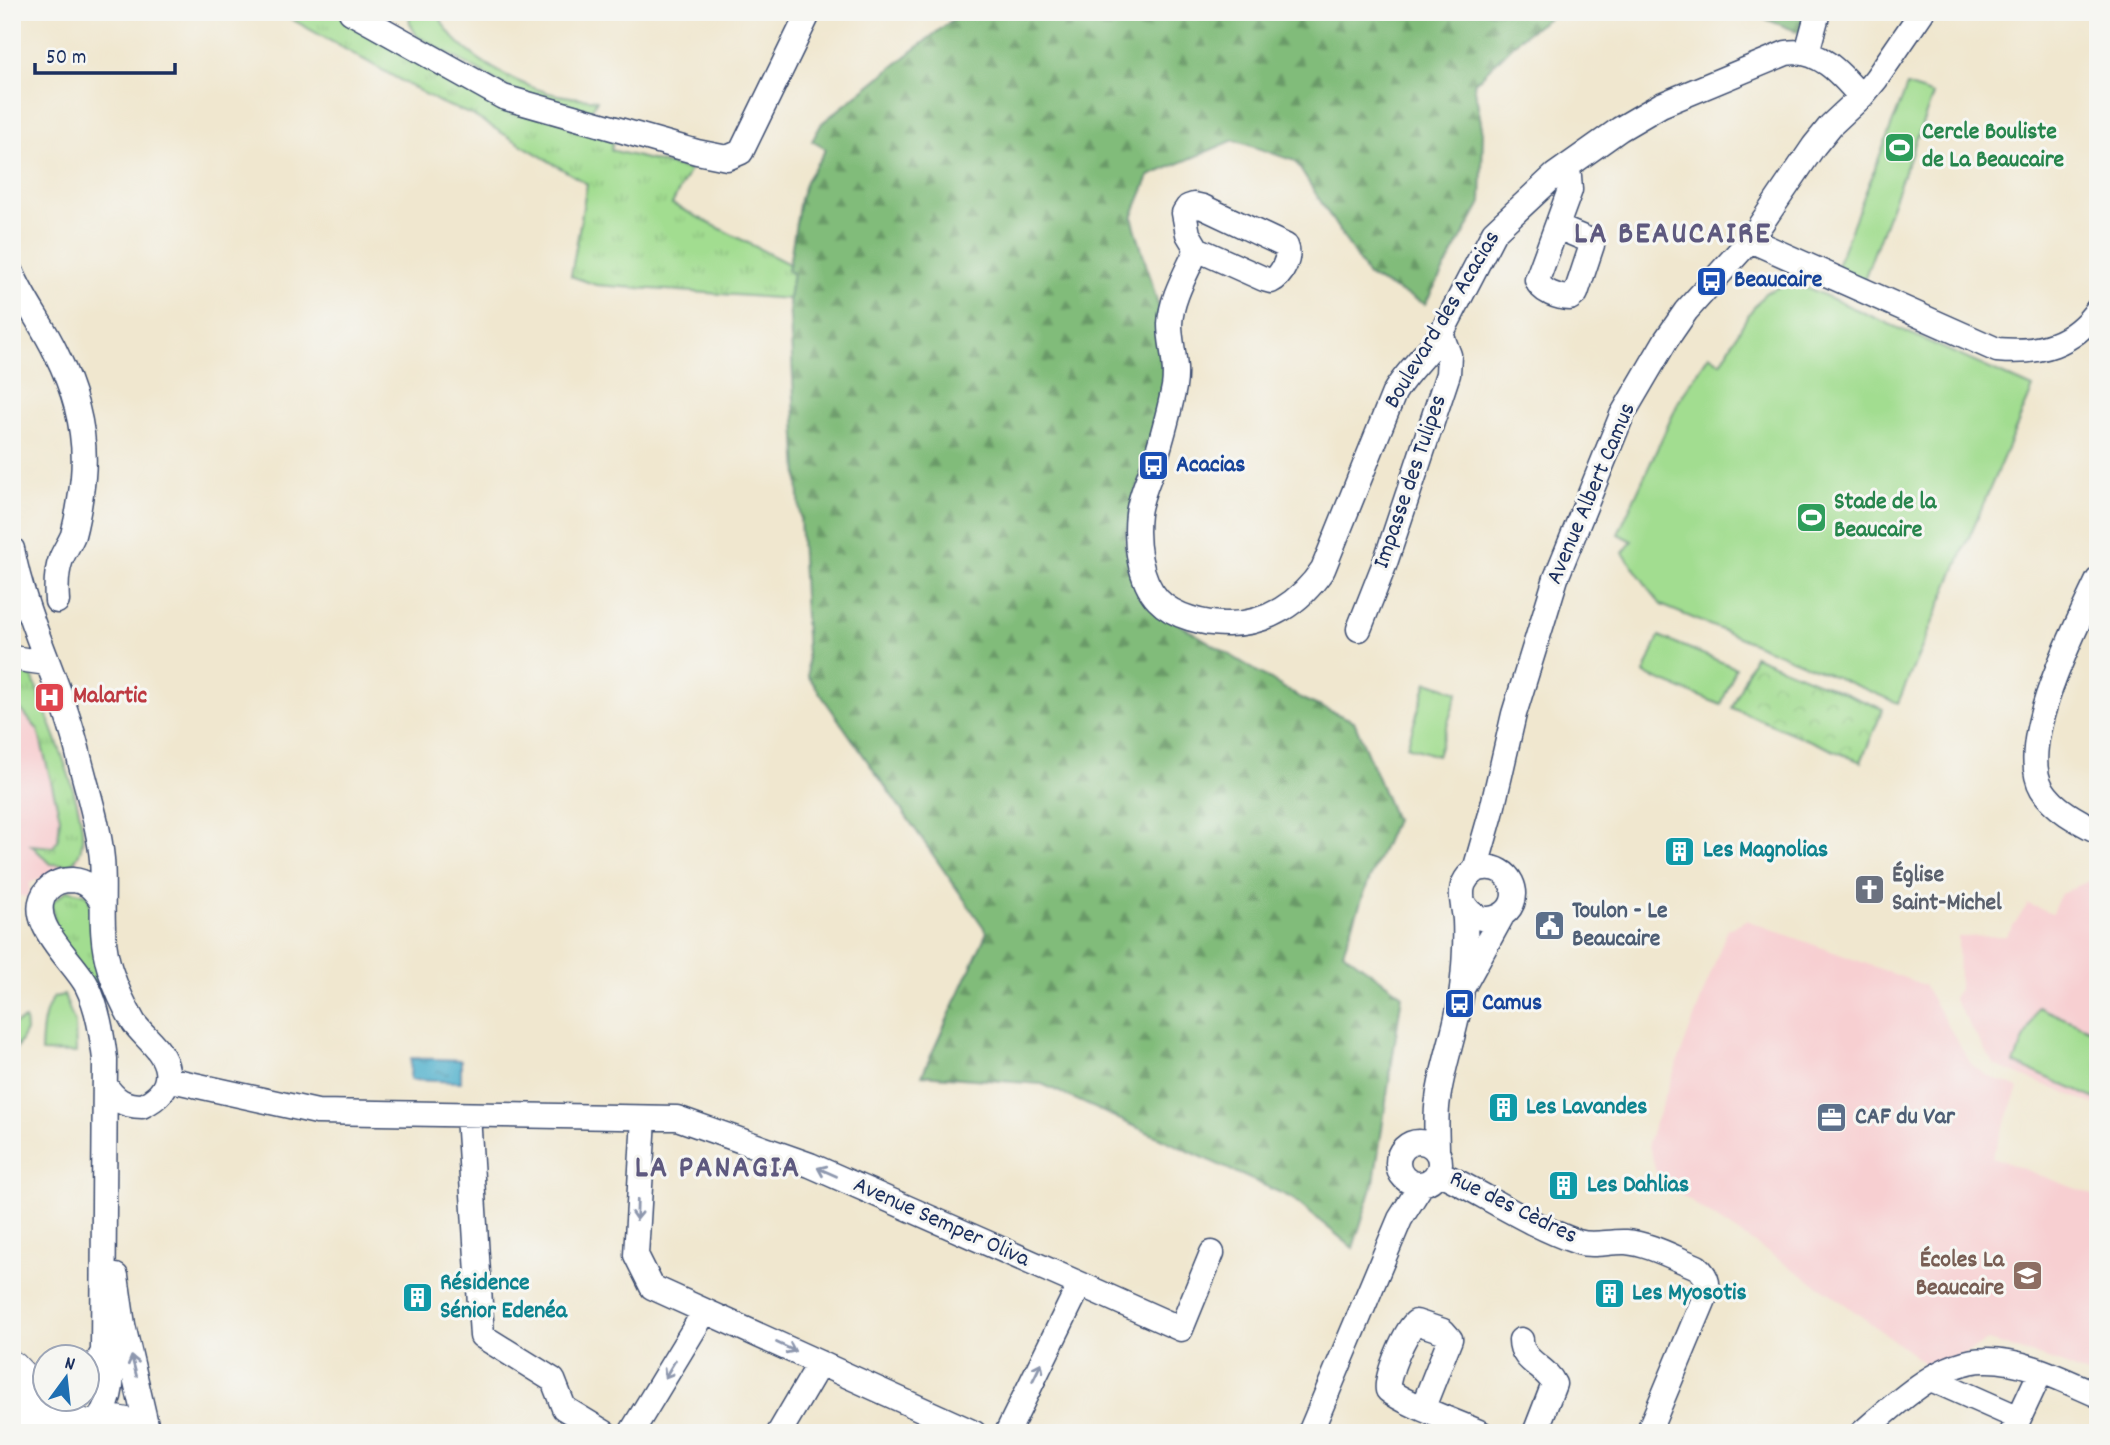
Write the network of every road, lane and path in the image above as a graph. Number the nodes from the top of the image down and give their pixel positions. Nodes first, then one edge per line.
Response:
1 (809, 12) edge
2 (1818, 12) edge
3 (1922, 12) edge
4 (363, 15) edge
5 (1807, 52) junction
6 (1861, 97) junction
7 (1564, 169) junction
8 (1557, 227) dead end
9 (1750, 240) junction
10 (1197, 250) dead end
11 (12, 273) edge
12 (2098, 309) edge
13 (1441, 334) junction
14 (12, 549) edge
15 (2098, 580) edge
16 (57, 601) dead end
17 (1359, 629) dead end
18 (12, 659) edge
19 (47, 663) junction
20 (96, 829) junction
21 (2098, 831) edge
22 (1486, 870) junction
23 (74, 880) junction
24 (102, 900) junction
25 (1463, 902) junction
26 (1503, 915) junction
27 (1462, 989) junction
28 (167, 1080) junction
29 (105, 1085) junction
30 (1437, 1100) junction
31 (142, 1106) junction
32 (468, 1115) junction
33 (644, 1118) junction
34 (1411, 1143) junction
35 (1425, 1171) junction
36 (1212, 1253) dead end
37 (1080, 1284) junction
38 (104, 1288) junction
39 (705, 1311) junction
40 (1521, 1340) dead end
41 (102, 1354) edge
42 (820, 1363) junction
43 (2041, 1371) junction
44 (26, 1376) edge
45 (1931, 1379) junction
46 (2098, 1395) edge
47 (12, 1405) edge
48 (1423, 1407) dead end
49 (2015, 1425) edge
50 (88, 1428) edge
51 (1472, 1431) edge
52 (38, 1433) edge
53 (143, 1433) edge
54 (148, 1433) edge
55 (605, 1433) edge
56 (631, 1433) edge
57 (779, 1433) edge
58 (974, 1433) edge
59 (1007, 1433) edge
60 (1310, 1433) edge
61 (1535, 1433) edge
62 (1648, 1433) edge
63 (1862, 1433) edge

1 - 4 street
2 - 5 street
3 - 6 street, Avenue Albert Camus
5 - 6 street
5 - 7 street, Boulevard des Acacias
6 - 9 street, Avenue Albert Camus
7 - 8 street
7 - 13 street, Boulevard des Acacias
9 - 12 street
9 - 22 street, Avenue Albert Camus
10 - 13 street, Boulevard des Acacias
11 - 16 street
13 - 17 street, Impasse des Tulipes
14 - 19 street
15 - 21 street
18 - 19 street
19 - 20 street
20 - 23 street
20 - 24 street
22 - 25 street
22 - 26 street
23 - 24 street
23 - 29 street
24 - 28 street
25 - 26 street
25 - 27 street
26 - 27 street
27 - 30 street
28 - 31 street
28 - 32 street, Avenue Semper Oliva
29 - 31 street
29 - 38 street
30 - 34 street
30 - 35 street
54 -> 31 street
32 - 33 street, Avenue Semper Oliva
32 - 55 street
37 -> 33 street, Avenue Semper Oliva
33 -> 39 street
34 - 35 street
34 - 35 street
35 - 60 street
35 - 62 street, Rue des Cèdres
36 - 37 street, Avenue Semper Oliva
59 -> 37 street
38 - 41 street
38 - 50 street
39 -> 42 street
39 -> 56 street
40 - 61 street
42 - 57 street
42 - 58 street
43 - 45 street
43 - 46 street
43 - 49 street
44 - 50 main road
45 - 49 street
45 - 63 street
47 - 52 main road
48 - 51 street
50 - 53 main road

